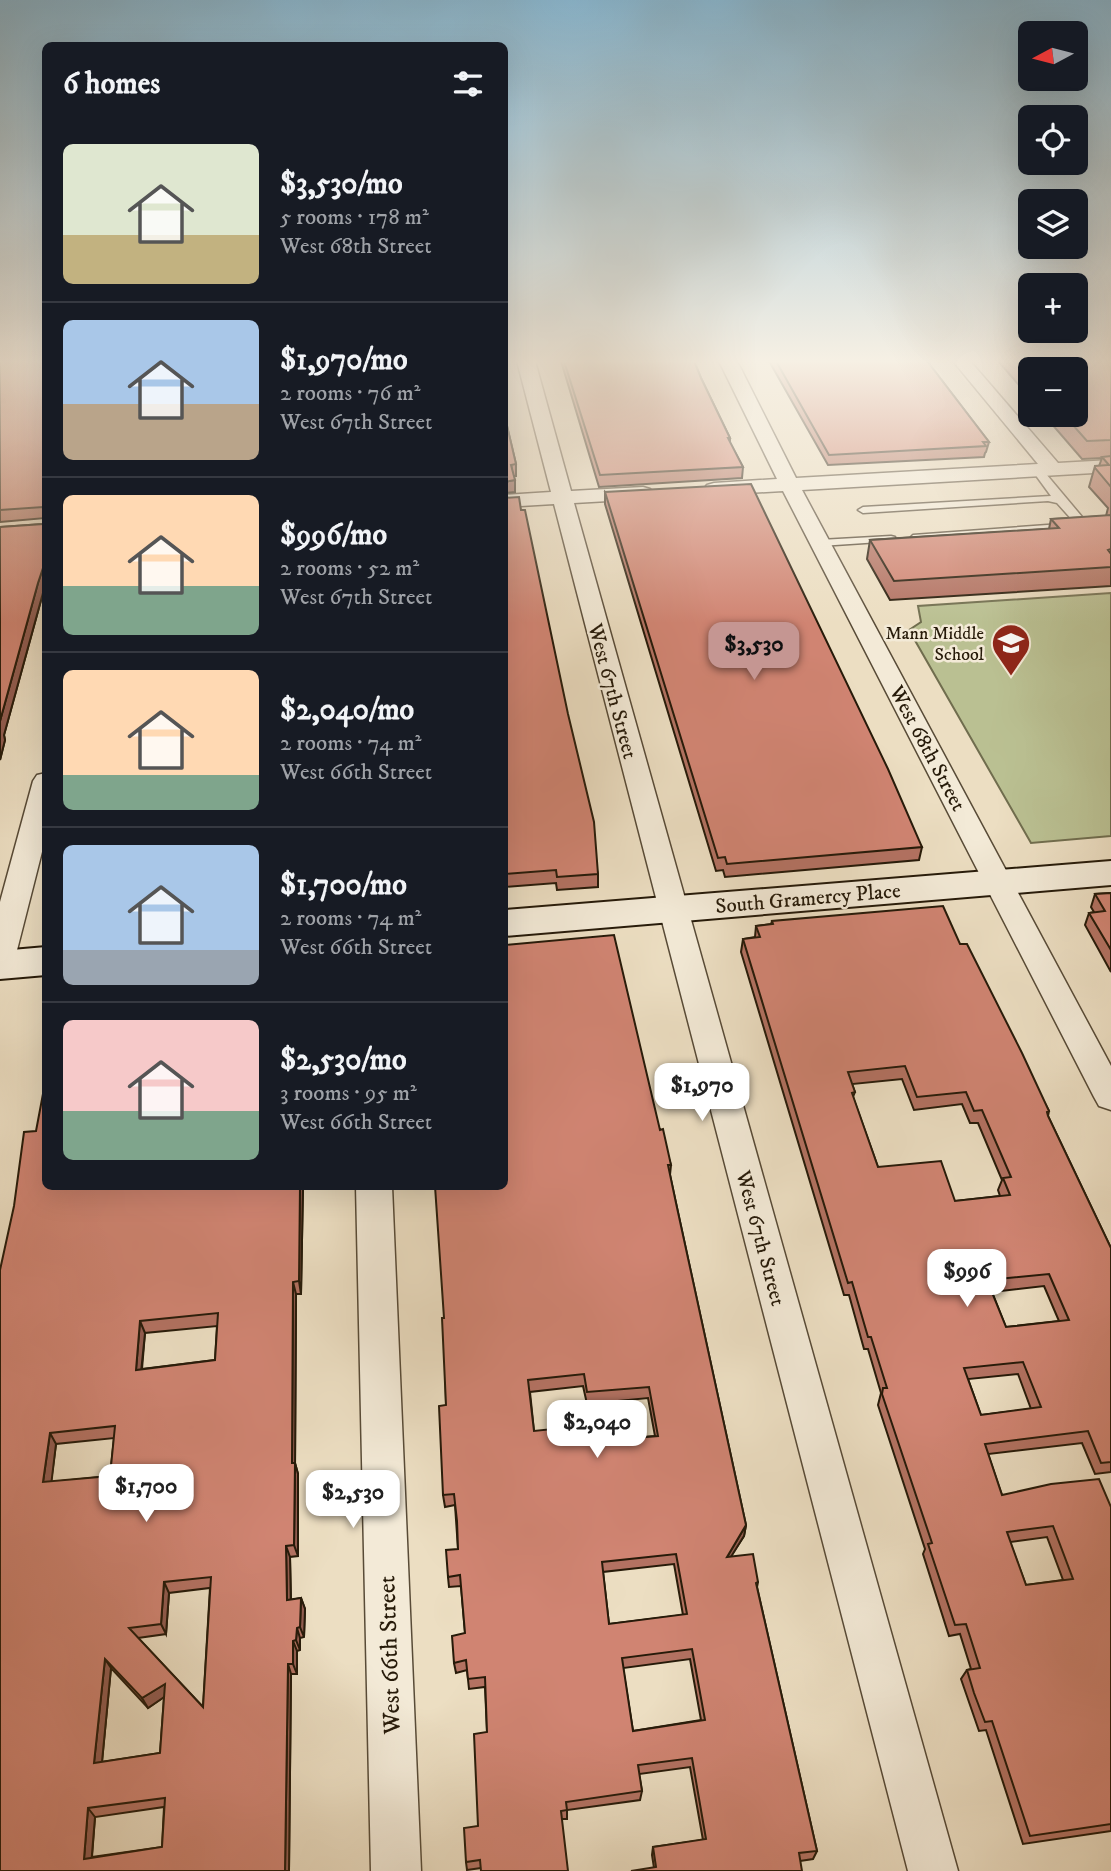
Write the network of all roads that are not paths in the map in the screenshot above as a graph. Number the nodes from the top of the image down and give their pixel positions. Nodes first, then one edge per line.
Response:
1 (548, 448) edge
2 (771, 448) edge
3 (1028, 448) edge
4 (1111, 466) edge
5 (1045, 470) junction
6 (789, 484) junction
7 (695, 490) edge
8 (668, 491) edge
9 (561, 498) junction
10 (508, 500) edge
11 (1061, 501) junction
12 (863, 510) dead end
13 (820, 543) junction
14 (42, 796) edge
15 (1111, 873) edge
16 (999, 882) junction
17 (672, 909) junction
18 (508, 923) edge
19 (0, 958) edge
20 (42, 961) edge
21 (0, 965) edge
22 (1111, 1097) edge
23 (374, 1190) edge
24 (396, 1871) edge
25 (933, 1871) edge

1 - 9 street, West 67th Street
2 - 6 street, West 68th Street
3 - 5 street
4 - 5 street
5 - 6 street
5 - 11 lane
6 - 7 street
6 - 13 street, West 68th Street
8 - 9 street
9 - 10 street
9 - 17 street, West 67th Street
11 - 12 lane
11 - 13 lane
13 - 16 street, West 68th Street
14 - 19 street
15 - 16 street, South Gramercy Place
16 - 17 street, South Gramercy Place
16 - 22 street, West 68th Street
17 - 18 street, South Gramercy Place
17 - 25 street, West 67th Street
20 - 21 street
23 - 24 street, West 66th Street

